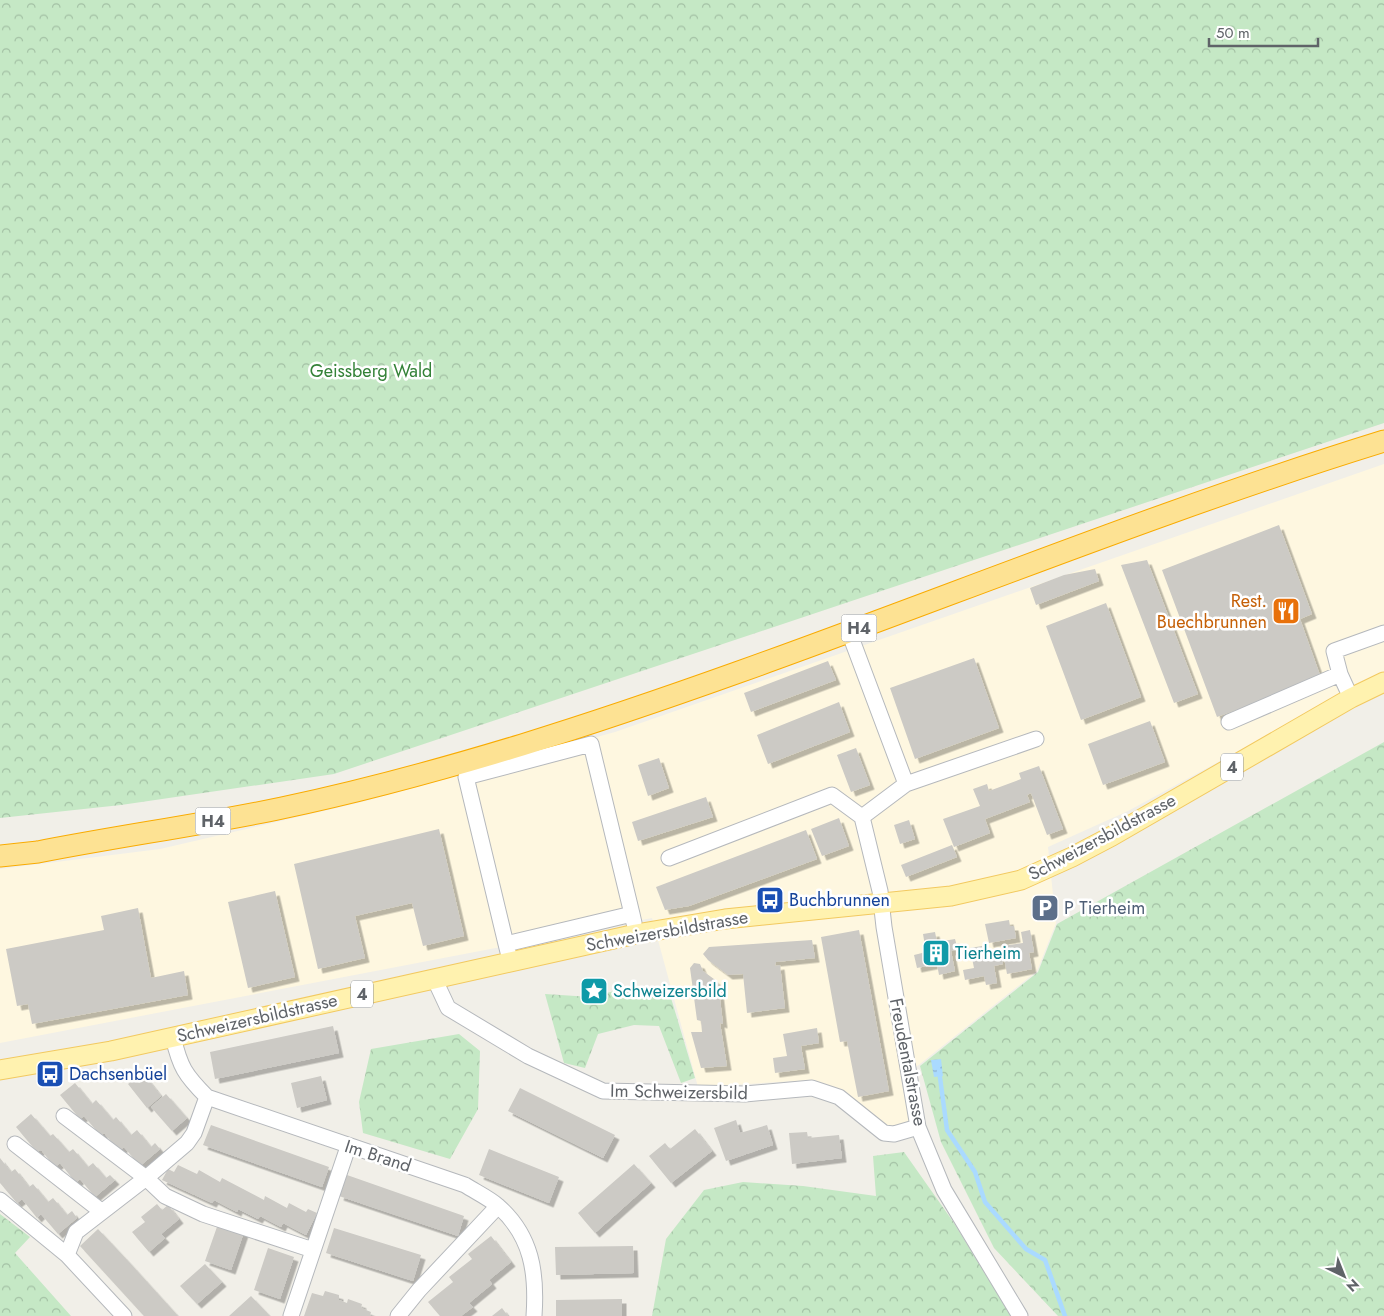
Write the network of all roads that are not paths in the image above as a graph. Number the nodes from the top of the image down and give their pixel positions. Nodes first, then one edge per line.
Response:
1 (1384, 441) edge
2 (849, 632) junction
3 (1384, 633) edge
4 (1340, 674) junction
5 (1384, 682) edge
6 (1351, 698) junction
7 (1229, 722) dead end
8 (1036, 739) dead end
9 (906, 784) junction
10 (862, 817) junction
11 (98, 840) junction
12 (0, 845) edge
13 (0, 856) edge
14 (670, 858) dead end
15 (882, 903) junction
16 (632, 914) junction
17 (636, 934) junction
18 (508, 952) junction
19 (434, 978) junction
20 (173, 1037) junction
21 (0, 1070) edge
22 (207, 1097) junction
23 (64, 1116) dead end
24 (918, 1127) junction
25 (14, 1144) dead end
26 (348, 1147) junction
27 (146, 1178) junction
28 (0, 1200) edge
29 (498, 1206) junction
30 (101, 1211) junction
31 (313, 1250) junction
32 (67, 1255) junction
33 (124, 1316) edge
34 (291, 1316) edge
35 (398, 1316) edge
36 (534, 1316) edge
37 (1020, 1316) edge

1 - 2 highway, H4
2 - 9 street
2 - 11 highway, H4
3 - 4 street
4 - 6 street
4 - 7 street
5 - 6 main road, Schweizersbildstrasse / 4
6 - 15 main road, Schweizersbildstrasse / 4
8 - 9 street
9 - 10 street
10 - 14 street
10 - 15 street, Freudentalstrasse
11 - 12 highway, H4
11 - 13 highway, H4
15 - 17 main road, Schweizersbildstrasse / 4
15 - 24 street, Freudentalstrasse
16 - 17 street
16 - 18 street
16 - 18 street
17 - 18 main road, Schweizersbildstrasse / 4
18 - 19 main road, Schweizersbildstrasse / 4
19 - 20 main road, Schweizersbildstrasse / 4
19 - 24 street, Im Schweizersbild
20 - 21 main road, Schweizersbildstrasse / 4
20 - 22 street, Im Brand
22 - 26 street, Im Brand
22 - 27 street
23 - 27 street
24 - 37 street, Freudentalstrasse
25 - 30 street
26 - 29 street, Im Brand
26 - 31 street
27 - 30 street
27 - 31 street
28 - 32 street
29 - 35 street
29 - 36 street, Im Brand
30 - 32 street
31 - 34 street
32 - 33 street

